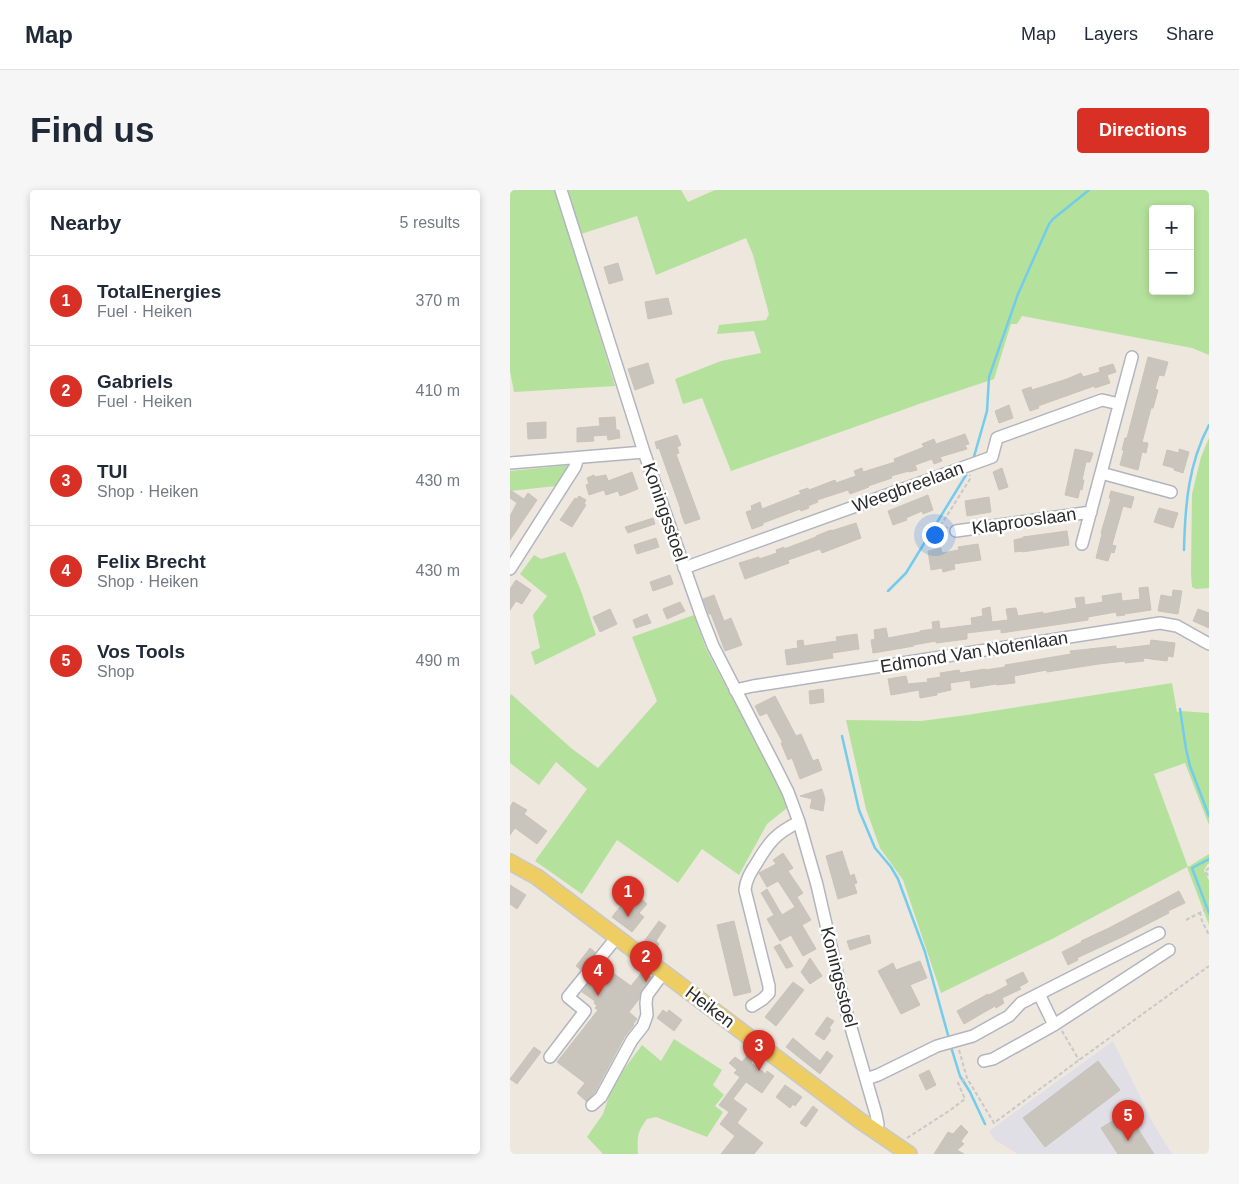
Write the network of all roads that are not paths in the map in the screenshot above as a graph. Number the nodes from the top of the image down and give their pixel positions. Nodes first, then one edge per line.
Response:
1 (561, 190) edge
2 (1132, 357) dead end
3 (1119, 404) junction
4 (644, 452) junction
5 (578, 458) junction
6 (510, 463) edge
7 (1101, 473) junction
8 (1171, 492) dead end
9 (1091, 512) junction
10 (956, 531) road end
11 (1082, 544) dead end
12 (684, 568) junction
13 (510, 569) edge
14 (1209, 644) edge
15 (734, 690) junction
16 (799, 822) junction
17 (510, 862) edge
18 (1159, 933) dead end
19 (617, 937) junction
20 (1169, 950) dead end
21 (664, 972) junction
22 (1039, 994) junction
23 (752, 1006) dead end
24 (1056, 1024) junction
25 (550, 1057) dead end
26 (984, 1061) dead end
27 (866, 1079) junction
28 (592, 1105) dead end
29 (876, 1133) junction
30 (902, 1151) edge

1 - 4 street, Koningsstoel
2 - 3 street, Klaprooslaan
3 - 7 street, Klaprooslaan
3 - 12 street, Weegbreelaan
4 - 5 street
4 - 12 street, Koningsstoel
5 - 6 street
5 - 13 street
7 - 8 street
7 - 9 street, Klaprooslaan
9 - 10 street, Klaprooslaan
9 - 11 street, Klaprooslaan
12 - 15 street, Koningsstoel
14 - 15 street, Edmond Van Notenlaan
15 - 16 street, Koningsstoel
16 - 23 street
16 - 27 street, Koningsstoel
17 - 19 main road, Heiken
18 - 22 street
19 - 21 main road, Heiken
19 - 25 street
20 - 24 street
21 - 28 street
21 - 29 main road, Heiken
22 - 24 street
22 - 27 street
24 - 26 street
27 - 29 street, Koningsstoel
29 - 30 main road, Heiken

